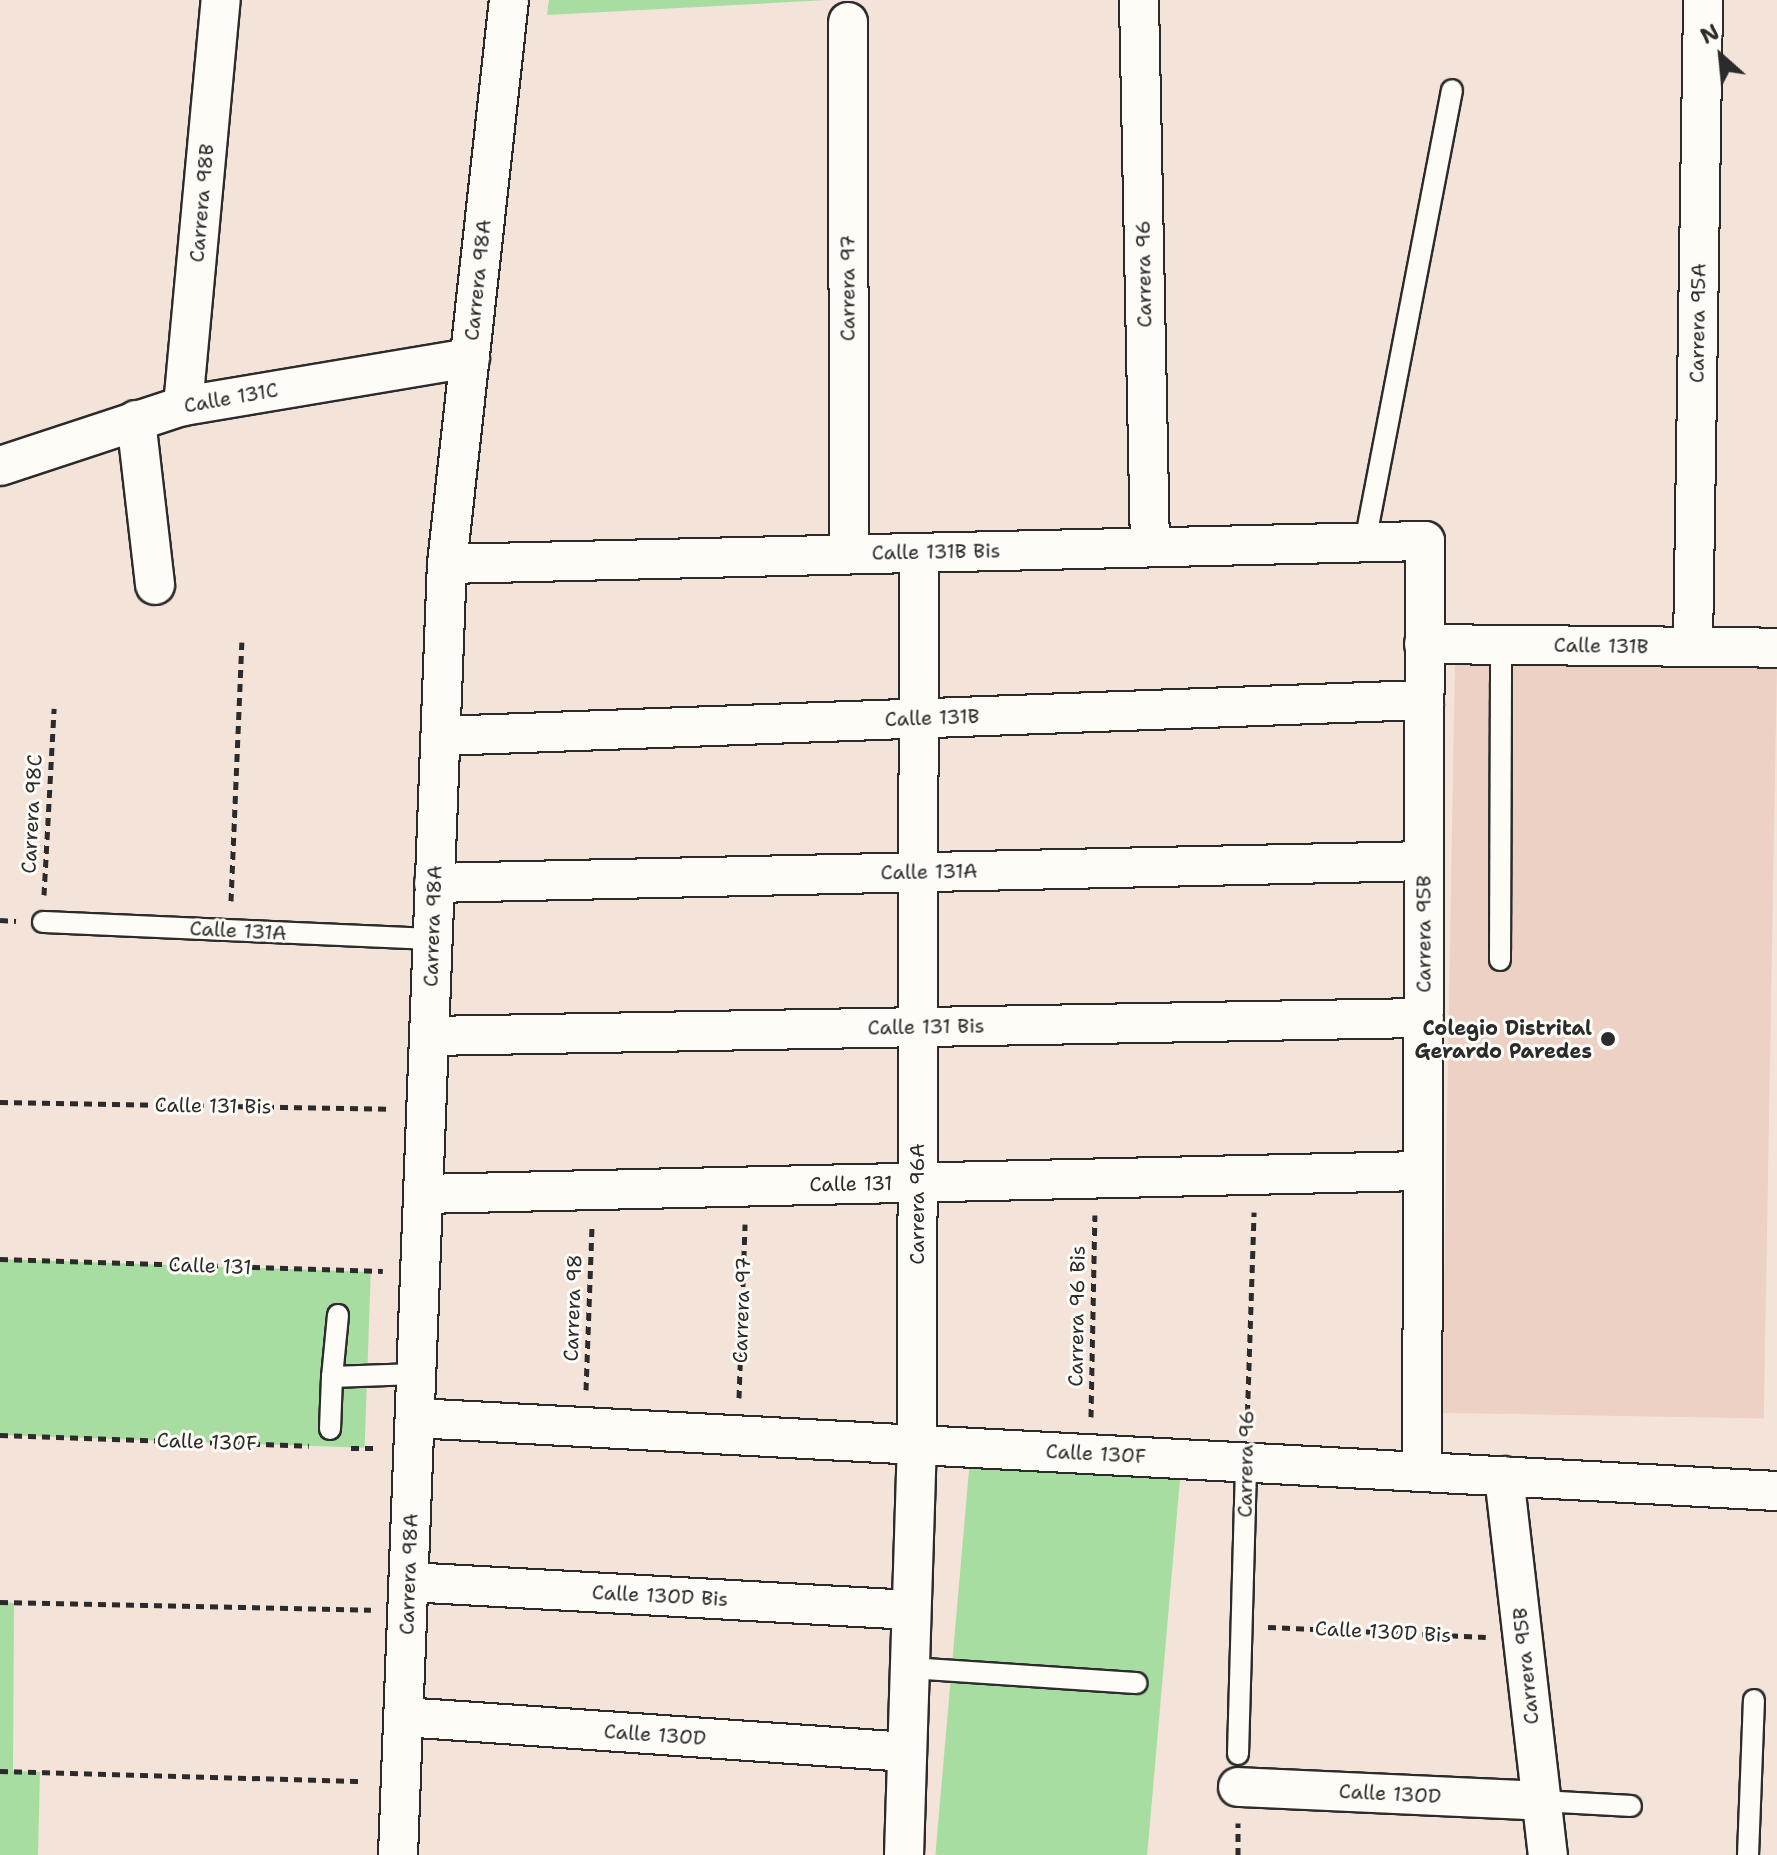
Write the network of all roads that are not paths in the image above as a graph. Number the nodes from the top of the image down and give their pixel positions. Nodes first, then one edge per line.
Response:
1 (221, 0) edge
2 (509, 0) edge
3 (1139, 0) edge
4 (1703, 0) edge
5 (848, 22) dead end
6 (1452, 90) dead end
7 (470, 358) junction
8 (183, 406) junction
9 (136, 420) junction
10 (0, 466) edge
11 (1425, 541) joint
12 (1365, 542) junction
13 (1150, 547) junction
14 (919, 553) junction
15 (849, 554) junction
16 (447, 564) junction
17 (155, 585) dead end
18 (1424, 644) junction
19 (1501, 645) junction
20 (1693, 647) junction
21 (1777, 648) edge
22 (1424, 700) junction
23 (919, 718) junction
24 (441, 736) junction
25 (1424, 861) junction
26 (918, 872) junction
27 (434, 883) junction
28 (43, 922) road end
29 (433, 939) junction
30 (1500, 960) dead end
31 (1424, 1018) junction
32 (917, 1027) junction
33 (429, 1036) junction
34 (1423, 1171) junction
35 (917, 1182) junction
36 (423, 1194) junction
37 (338, 1315) dead end
38 (416, 1374) junction
39 (332, 1377) junction
40 (414, 1434) junction
41 (328, 1438) road end
42 (917, 1445) junction
43 (1246, 1462) junction
44 (1422, 1472) junction
45 (1504, 1476) junction
46 (1777, 1491) edge
47 (408, 1596) junction
48 (911, 1610) junction
49 (909, 1668) junction
50 (1137, 1683) dead end
51 (1754, 1700) dead end
52 (403, 1717) junction
53 (907, 1752) junction
54 (1238, 1771) joint
55 (1541, 1801) junction
56 (1631, 1806) dead end
57 (398, 1855) edge
58 (904, 1855) edge
59 (1548, 1855) edge
60 (1748, 1855) edge

1 - 8 street, Carrera 98B
2 - 7 street, Carrera 98A
3 - 13 street, Carrera 96
4 - 20 street, Carrera 95A
5 - 15 street, Carrera 97
6 - 12 lane
7 - 8 street, Calle 131C
7 - 16 street, Carrera 98A
8 - 9 street, Calle 131C
9 - 10 street, Calle 131C
9 - 17 street
11 - 12 street, Calle 131B Bis
11 - 18 street, Carrera 95B
12 - 13 street, Calle 131B Bis
13 - 14 street, Calle 131B Bis
14 - 15 street, Calle 131B Bis
14 - 23 street, Carrera 96A
15 - 16 street, Calle 131B Bis
16 - 24 street, Carrera 98A
18 - 19 street, Calle 131B
18 - 22 street, Carrera 95B
19 - 20 street, Calle 131B
19 - 30 lane
20 - 21 street, Calle 131B
22 - 23 street, Calle 131B
22 - 25 street, Carrera 95B
23 - 24 street, Calle 131B
23 - 26 street, Carrera 96A
24 - 27 street, Carrera 98A
25 - 26 street, Calle 131A
25 - 31 street, Carrera 95B
26 - 27 street, Calle 131A
26 - 32 street, Carrera 96A
27 - 29 street, Carrera 98A
28 - 29 lane, Calle 131A
29 - 33 street, Carrera 98A
31 - 32 street, Calle 131 Bis
31 - 34 street, Carrera 95B
32 - 33 street, Calle 131 Bis
32 - 35 street, Carrera 96A
33 - 36 street, Carrera 98A
34 - 35 street, Calle 131
34 - 44 street, Carrera 95B
35 - 36 street, Calle 131
35 - 42 street, Carrera 96A
36 - 38 street, Carrera 98A
37 - 39 lane
38 - 39 lane
38 - 40 street, Carrera 98A
39 - 41 lane
40 - 42 street, Calle 130F
40 - 47 street, Carrera 98A
42 - 43 street, Calle 130F
42 - 48 street, Carrera 96A
43 - 44 street, Calle 130F
43 - 54 lane, Carrera 96
44 - 45 street, Calle 130F
45 - 46 street, Calle 130F
45 - 55 street, Carrera 95B
47 - 48 street, Calle 130D Bis
47 - 52 street, Carrera 98A
48 - 49 street, Carrera 96A
49 - 50 lane
49 - 53 street, Carrera 96A
51 - 60 lane
52 - 53 street, Calle 130D
52 - 57 street, Carrera 98A
53 - 58 street, Carrera 96A
54 - 55 street, Calle 130D
55 - 56 lane
55 - 59 street, Carrera 95B

